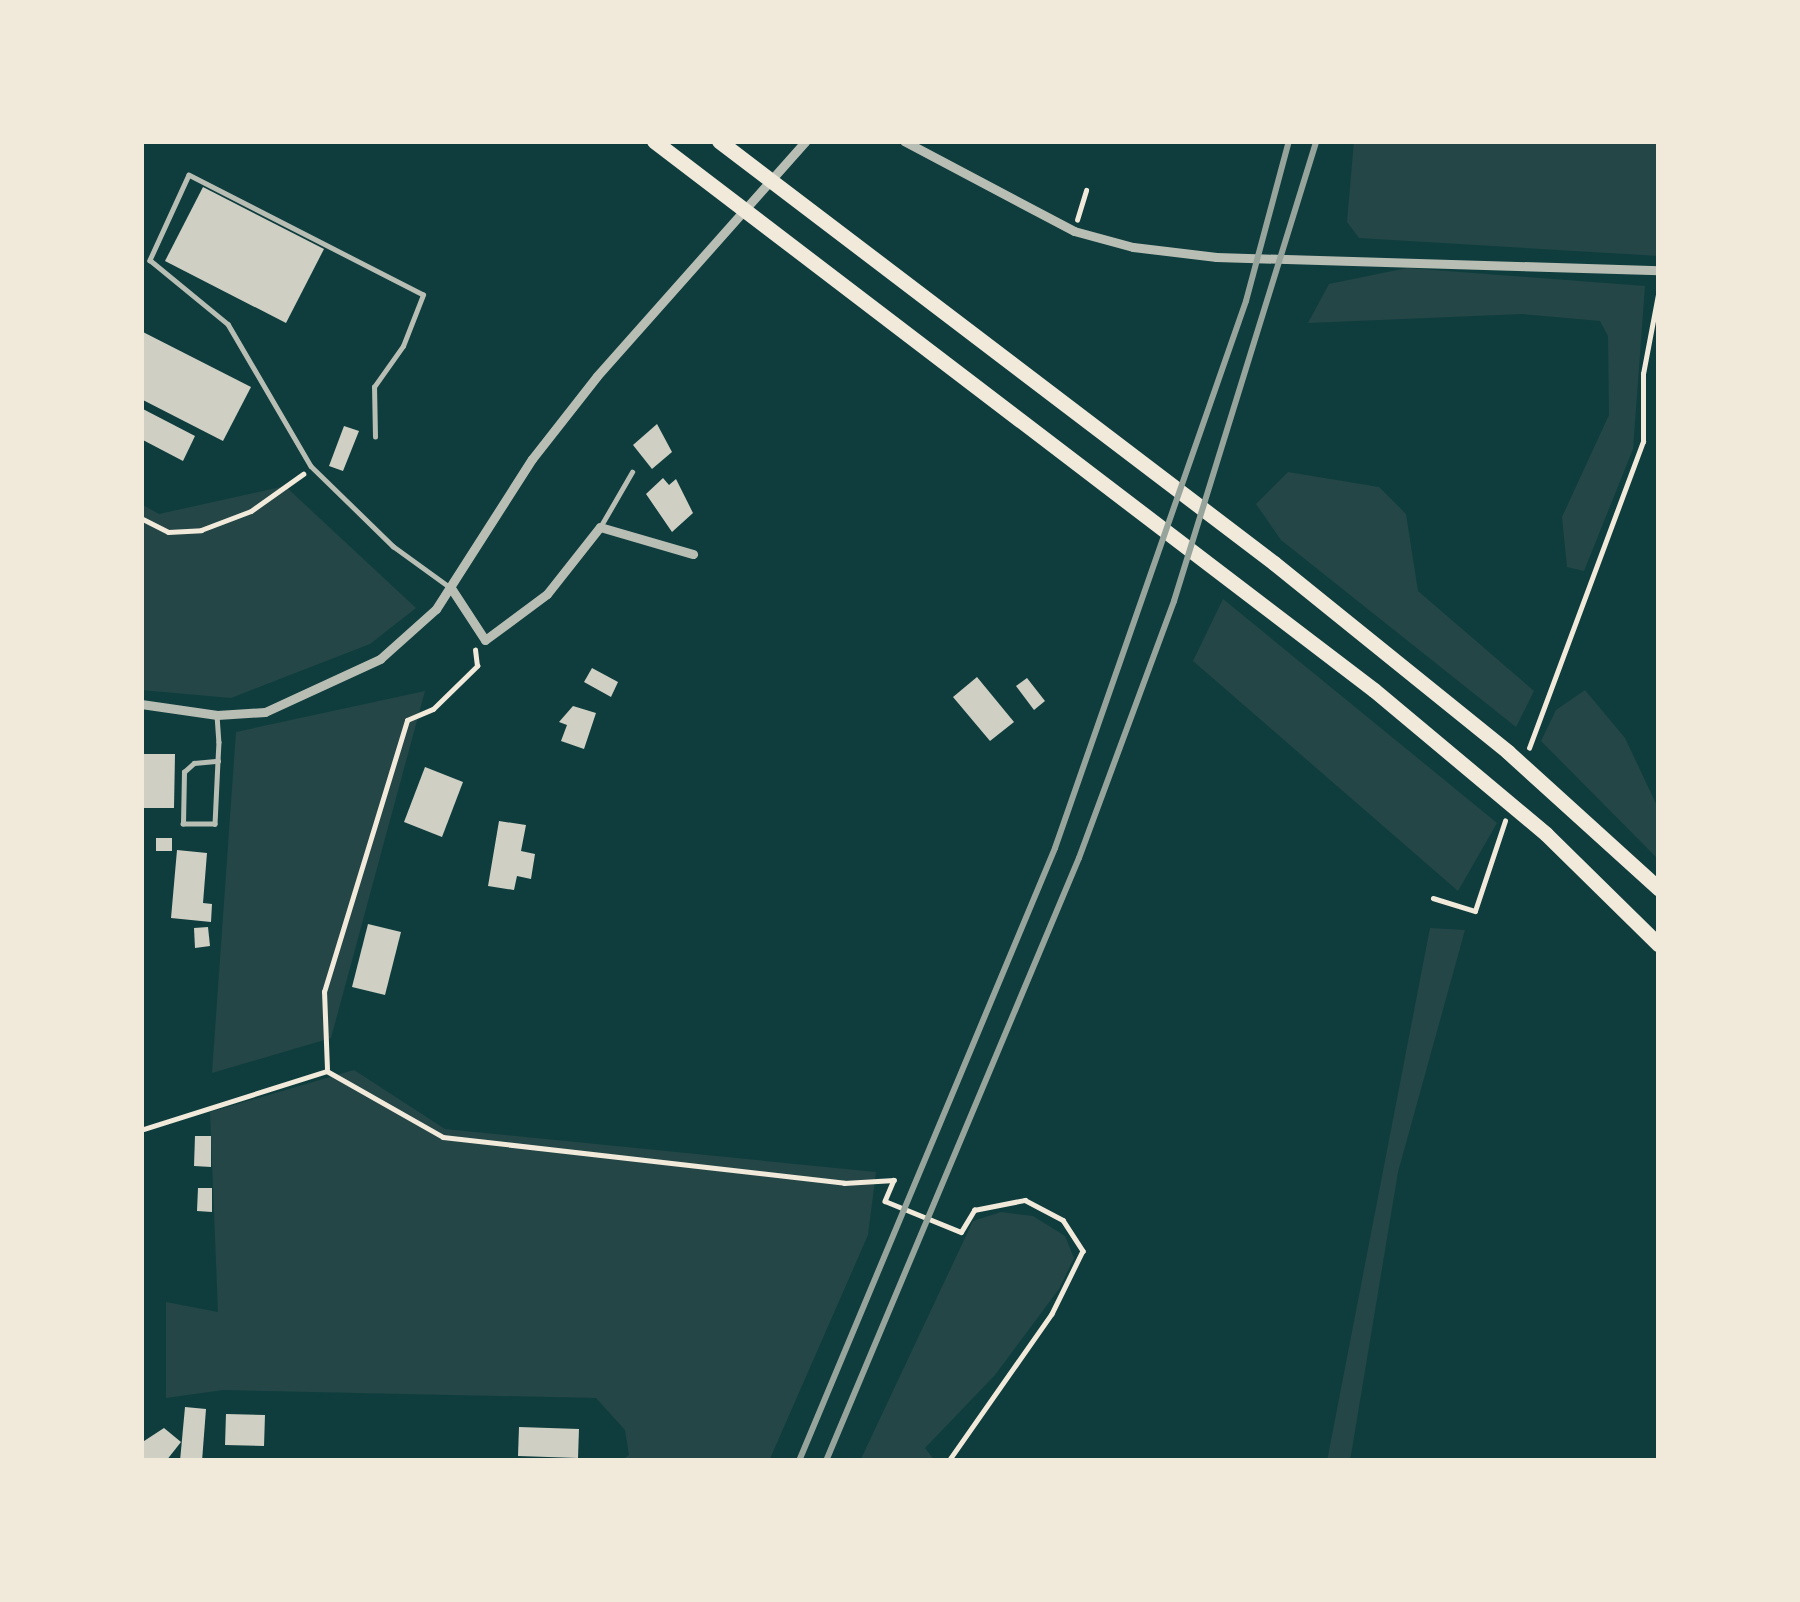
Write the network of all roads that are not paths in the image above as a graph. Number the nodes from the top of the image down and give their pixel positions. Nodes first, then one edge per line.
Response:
1 (653, 141) edge
2 (806, 141) edge
3 (904, 141) edge
4 (723, 144) edge
5 (1659, 270) edge
6 (375, 437) dead end
7 (632, 472) dead end
8 (600, 527) junction
9 (693, 554) dead end
10 (451, 588) junction
11 (141, 704) edge
12 (217, 715) junction
13 (218, 761) junction
14 (1659, 890) edge
15 (1659, 945) edge

1 - 15 main road
2 - 10 street
3 - 5 street
4 - 14 main road
6 - 10 lane
7 - 8 lane
8 - 9 street
8 - 10 street
10 - 12 street
11 - 12 street
12 - 13 lane
13 - 13 lane

